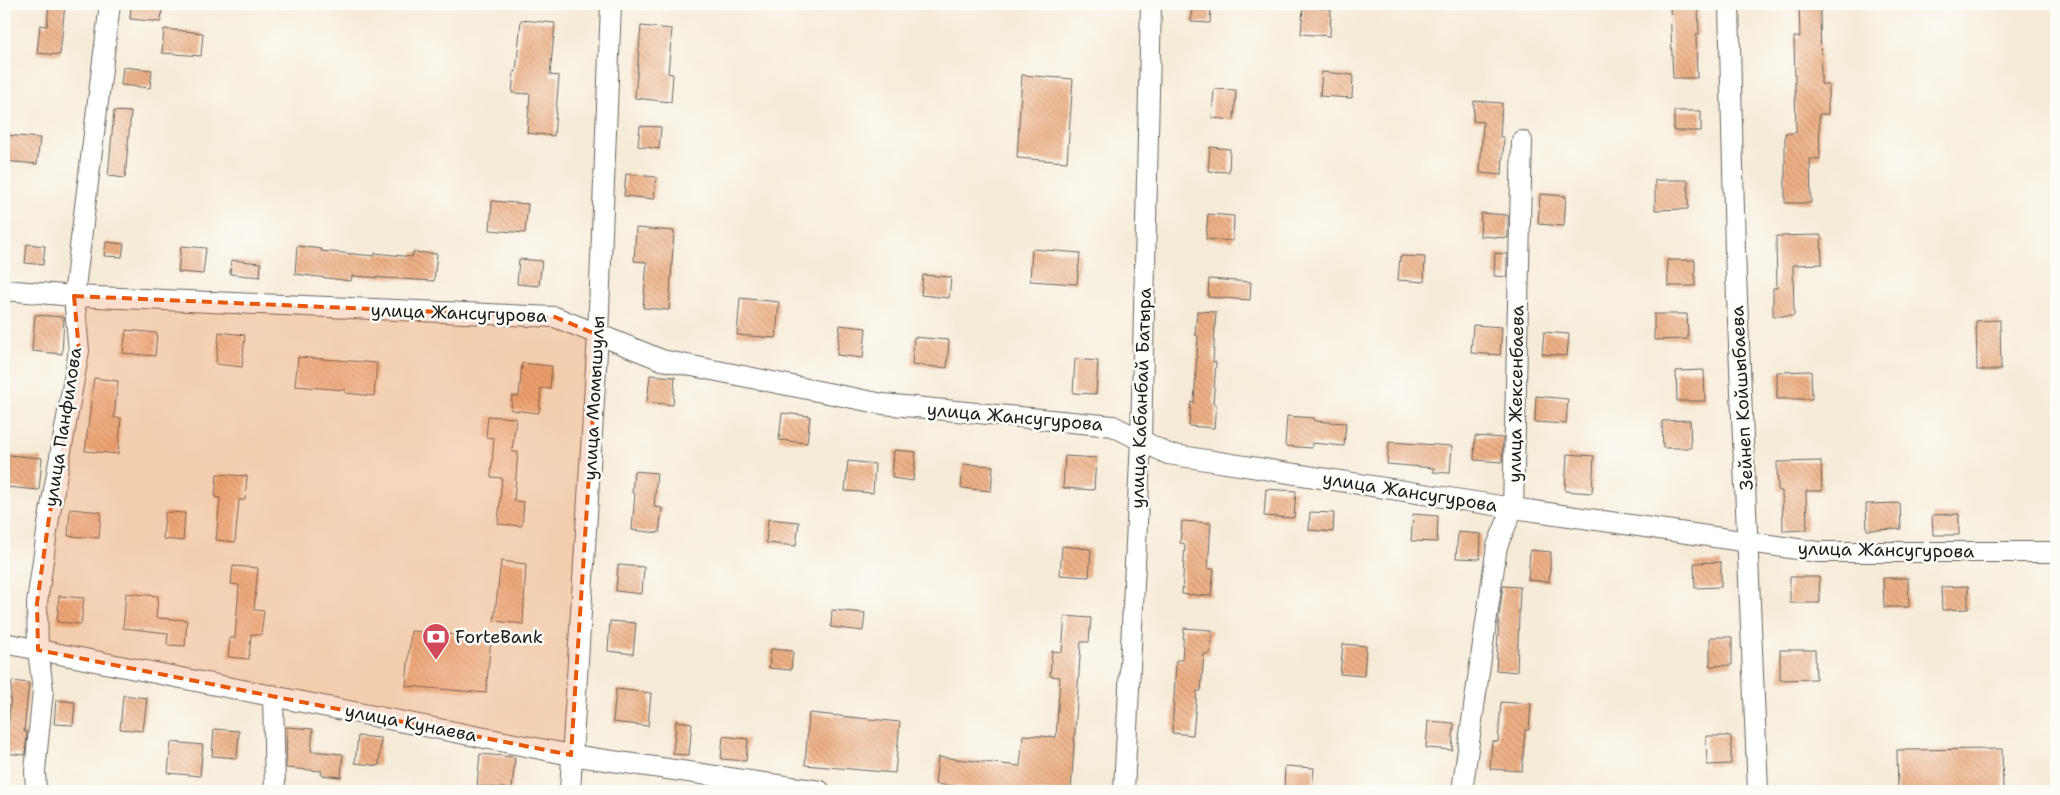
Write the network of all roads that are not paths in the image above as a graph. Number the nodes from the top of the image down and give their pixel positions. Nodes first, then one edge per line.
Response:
1 (110, 4) edge
2 (611, 4) edge
3 (1150, 4) edge
4 (1729, 4) edge
5 (1522, 141) dead end
6 (4, 290) edge
7 (74, 296) junction
8 (598, 335) junction
9 (1141, 440) junction
10 (1513, 508) junction
11 (1749, 543) junction
12 (2056, 552) edge
13 (4, 643) edge
14 (38, 650) junction
15 (273, 695) junction
16 (571, 755) junction
17 (36, 791) edge
18 (275, 791) edge
19 (570, 791) edge
20 (820, 791) edge
21 (1124, 791) edge
22 (1462, 791) edge
23 (1758, 791) edge

1 - 7 street, улица Панфилова
2 - 8 street, улица Момышулы
3 - 9 street, улица Кабанбай Батыра
4 - 11 street, Зейнеп Койшыбаева
5 - 10 street, улица Жексенбаева
6 - 7 street, улица Жансугурова
7 - 8 street, улица Жансугурова
7 - 14 street, улица Панфилова
8 - 9 street, улица Жансугурова
8 - 16 street, улица Момышулы
9 - 10 street, улица Жансугурова
9 - 21 street, улица Кабанбай Батыра
10 - 11 street, улица Жансугурова
10 - 22 street, улица Жексенбаева
11 - 12 street, улица Жансугурова
11 - 23 street, Зейнеп Койшыбаева
13 - 14 street, улица Кунаева
14 - 15 street, улица Кунаева
14 - 17 street, улица Панфилова
15 - 16 street, улица Кунаева
15 - 18 street
16 - 19 street, улица Момышулы
16 - 20 street, улица Кунаева

